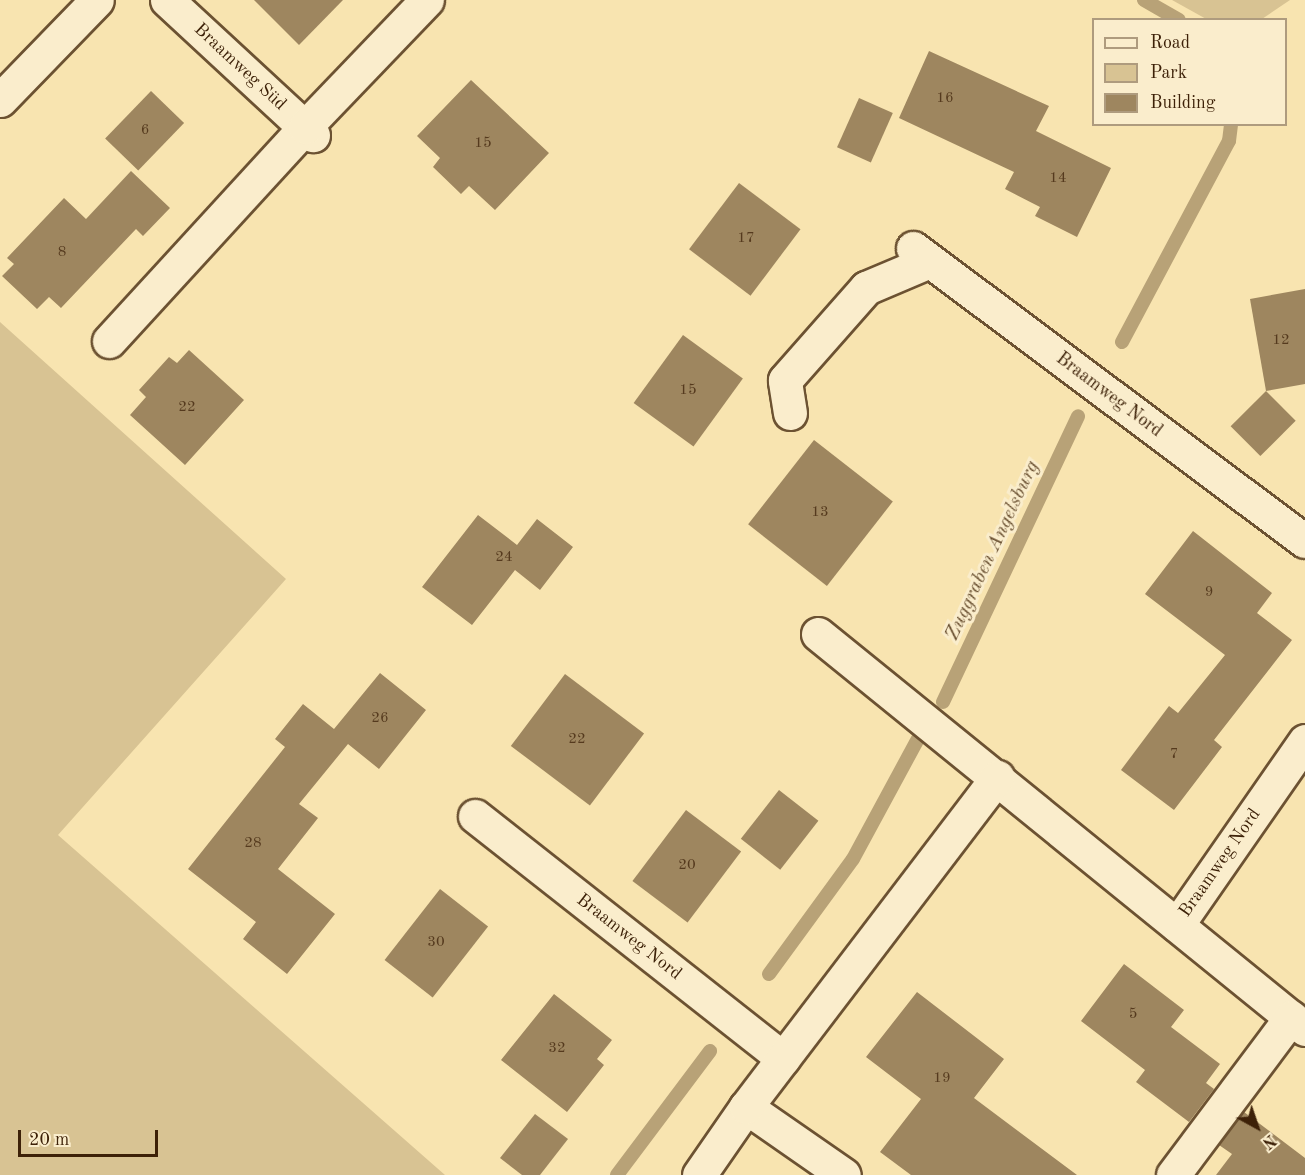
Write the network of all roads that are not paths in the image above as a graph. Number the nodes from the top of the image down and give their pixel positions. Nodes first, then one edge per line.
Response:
1 (97, 0) edge
2 (167, 0) edge
3 (427, 0) edge
4 (0, 100) edge
5 (309, 131) junction
6 (110, 341) dead end
7 (790, 413) dead end
8 (1305, 541) edge
9 (818, 634) dead end
10 (1305, 741) edge
11 (997, 777) junction
12 (475, 816) dead end
13 (1177, 925) junction
14 (1298, 1023) edge
15 (783, 1058) junction
16 (746, 1107) junction
17 (699, 1175) edge
18 (843, 1175) edge
19 (1173, 1175) edge

1 - 4 street
2 - 5 street, Braamweg Süd
3 - 5 street
5 - 6 street
7 - 8 street, Braamweg Nord
9 - 11 street, Braamweg Nord
10 - 13 street, Braamweg Nord
11 - 13 street, Braamweg Nord
11 - 15 street
12 - 15 street, Braamweg Nord
13 - 14 street, Braamweg Nord
14 - 19 street
15 - 16 street
16 - 17 street
16 - 18 street

